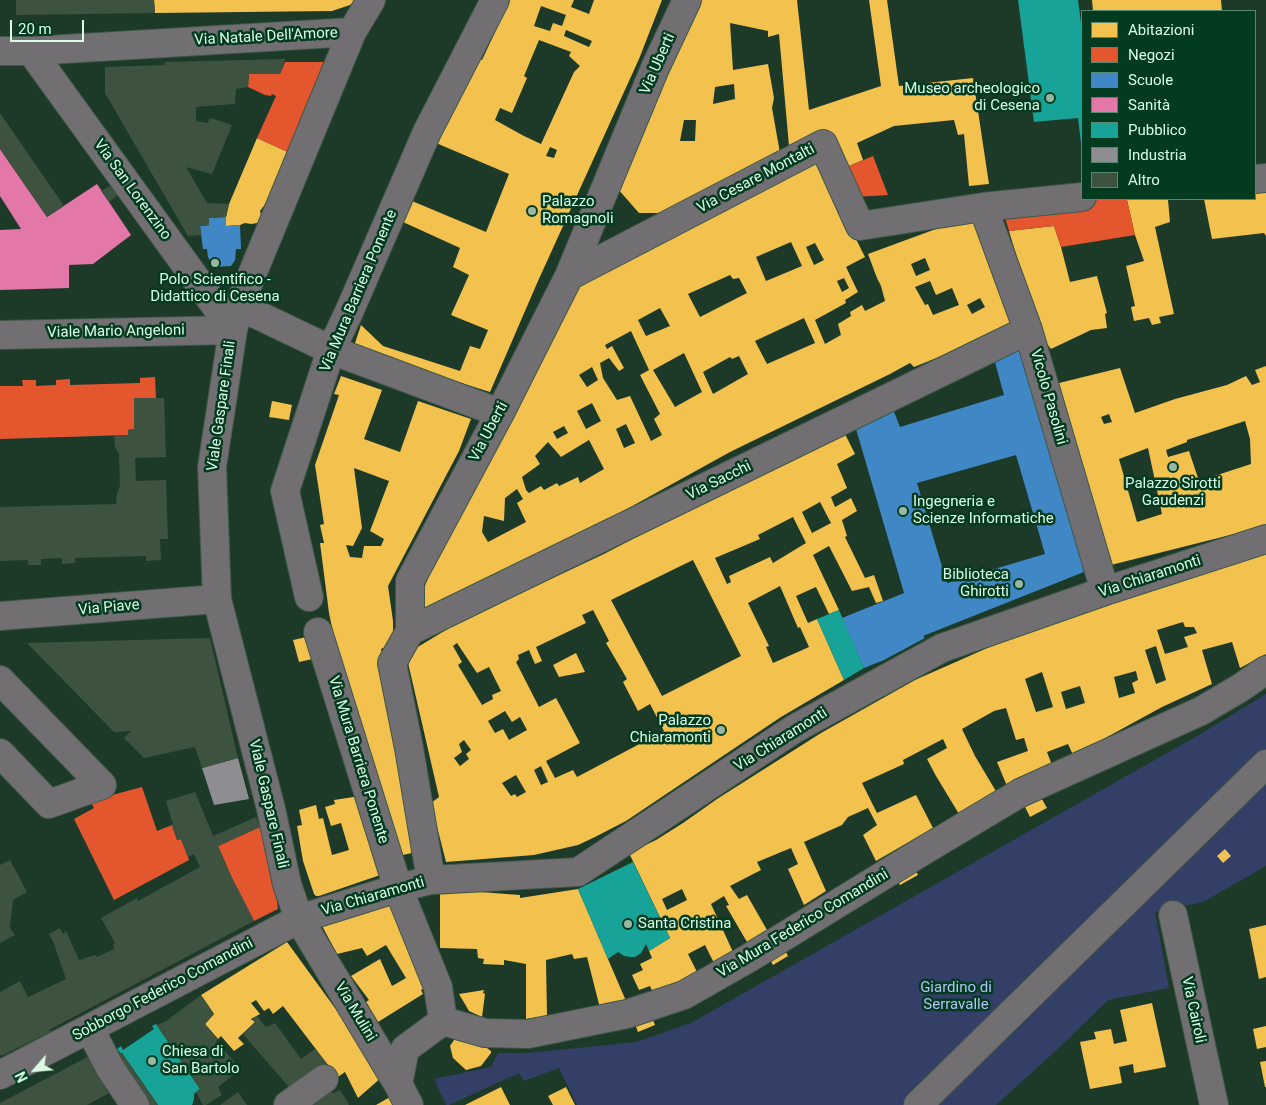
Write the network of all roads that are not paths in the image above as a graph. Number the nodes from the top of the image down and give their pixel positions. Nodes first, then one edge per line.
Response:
1 (371, 0) edge
2 (495, 0) edge
3 (687, 0) edge
4 (352, 32) junction
5 (0, 51) edge
6 (32, 51) junction
7 (1081, 197) edge
8 (983, 207) junction
9 (570, 276) junction
10 (236, 318) junction
11 (1028, 330) junction
12 (0, 335) edge
13 (331, 350) junction
14 (500, 413) junction
15 (1266, 539) edge
16 (1105, 591) junction
17 (309, 597) dead end
18 (217, 599) junction
19 (0, 616) edge
20 (318, 632) dead end
21 (410, 632) junction
22 (1266, 670) edge
23 (0, 680) edge
24 (0, 753) edge
25 (1266, 764) edge
26 (431, 880) junction
27 (398, 888) junction
28 (1172, 915) dead end
29 (299, 919) junction
30 (443, 1021) junction
31 (90, 1029) junction
32 (0, 1075) edge
33 (324, 1079) dead end
34 (404, 1095) edge
35 (135, 1105) edge
36 (288, 1105) edge
37 (918, 1105) edge
38 (1214, 1105) edge

1 - 4 street, Viale Gaspare Finali
2 - 13 street, Via Mura Barriera Ponente
3 - 9 street, Via Uberti
4 - 6 street, Via Natale Dell'Amore
4 - 10 street, Viale Gaspare Finali
5 - 6 street, Via Natale Dell'Amore
6 - 10 street, Via San Lorenzino
7 - 8 street, Via Cesare Montalti
8 - 9 street, Via Cesare Montalti
8 - 11 street, Vicolo Pasolini
9 - 14 street, Via Uberti
10 - 12 street, Viale Mario Angeloni
10 - 13 street
10 - 18 street, Viale Gaspare Finali
11 - 16 street, Vicolo Pasolini
11 - 21 street, Via Sacchi
13 - 14 street
13 - 17 street, Via Mura Barriera Ponente
14 - 21 street, Via Uberti
15 - 16 street, Via Chiaramonti
16 - 26 street, Via Chiaramonti
18 - 19 street, Via Piave
18 - 29 street, Viale Gaspare Finali
20 - 27 street, Via Mura Barriera Ponente
21 - 26 street
22 - 30 street, Via Mura Federico Comandini
23 - 24 street
25 - 37 street
26 - 27 street, Via Chiaramonti
27 - 29 street, Via Chiaramonti
27 - 30 street
28 - 38 street, Via Cairoli
29 - 31 street, Sobborgo Federico Comandini
29 - 34 street, Via Mulini
30 - 34 street
31 - 32 street, Sobborgo Federico Comandini
31 - 35 street
33 - 36 street

